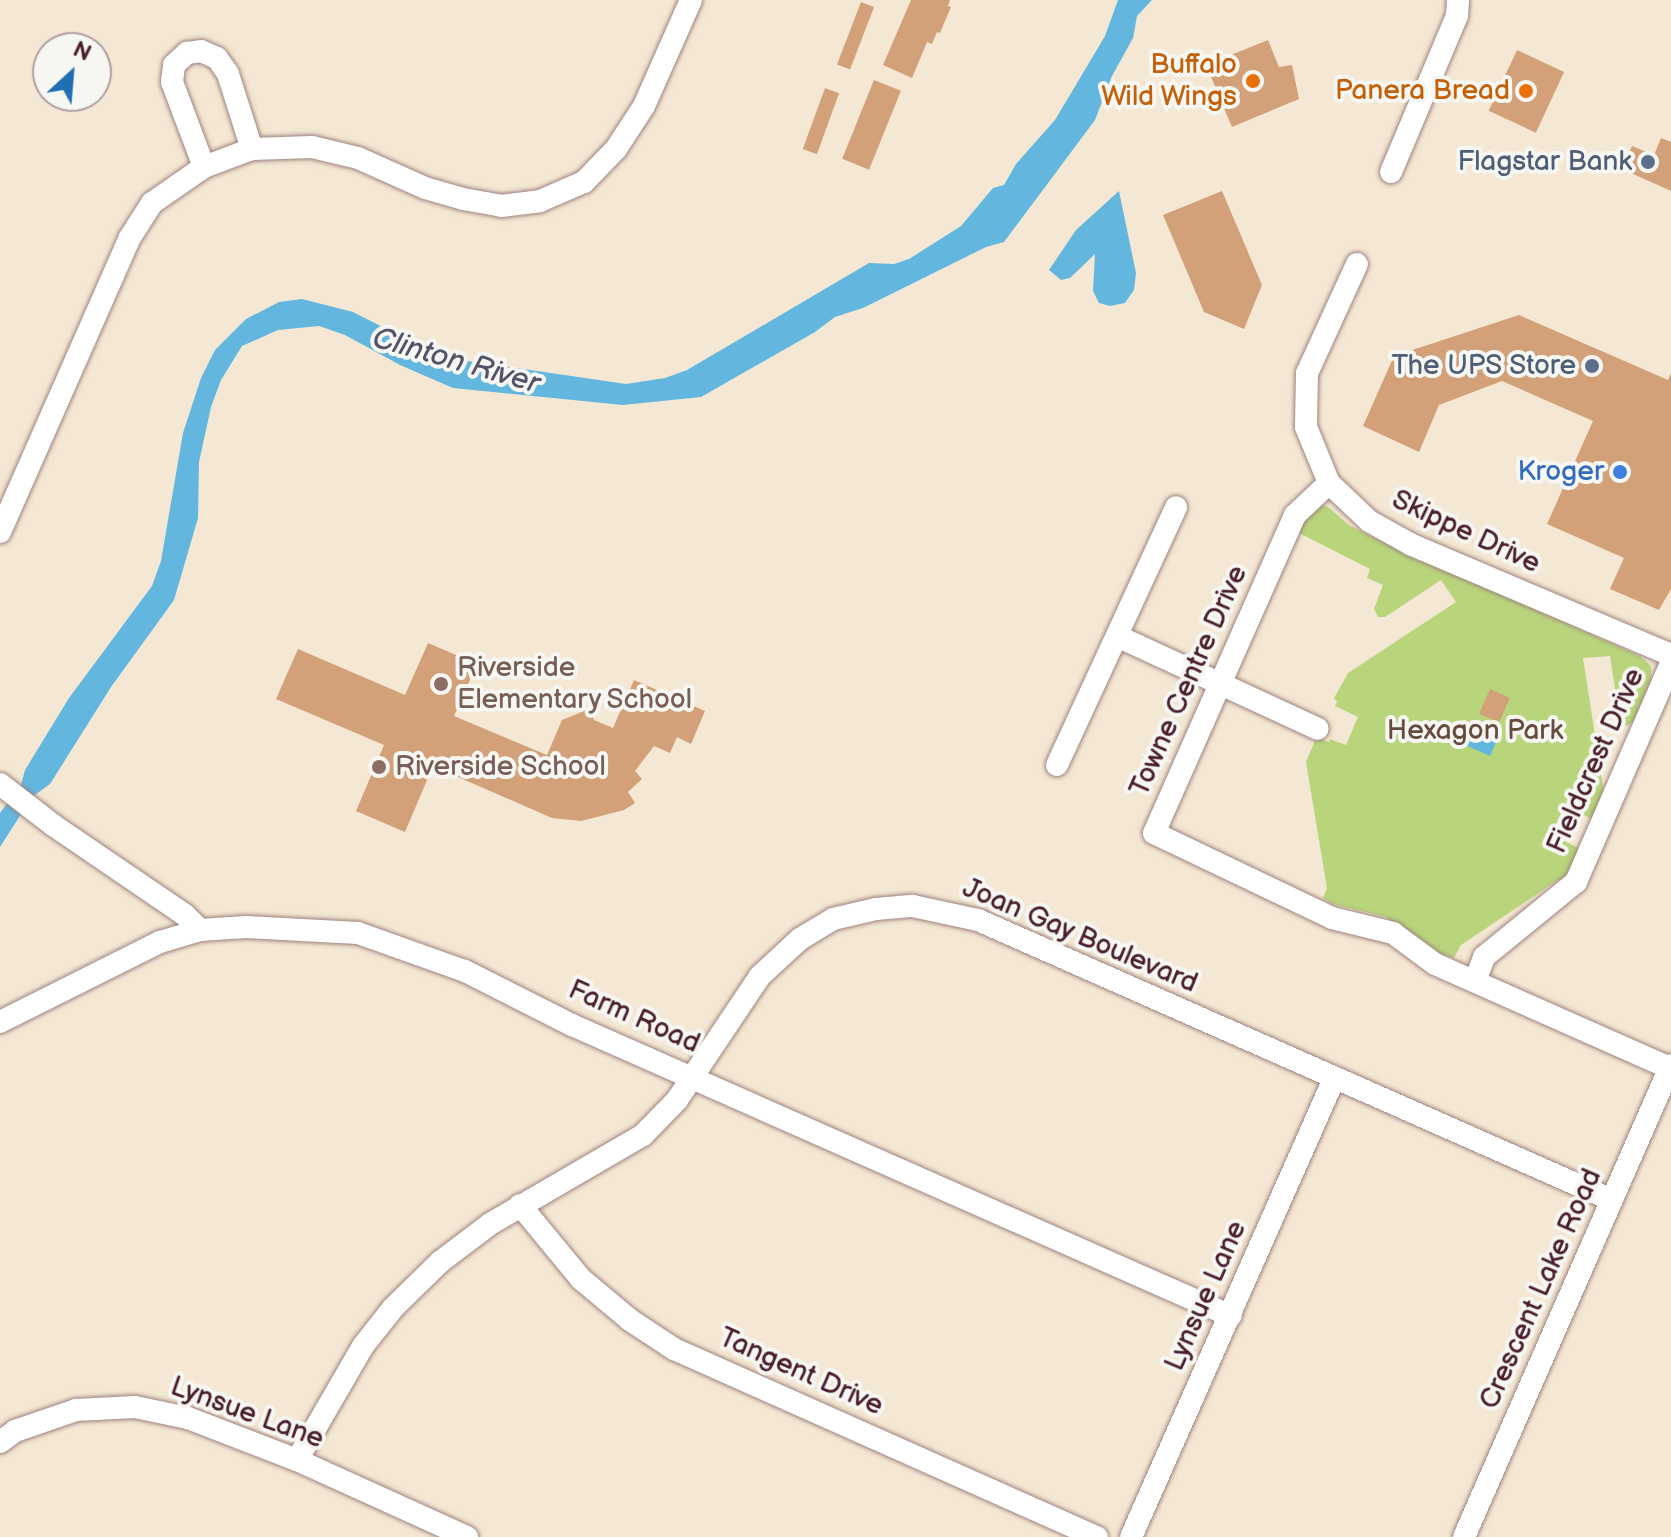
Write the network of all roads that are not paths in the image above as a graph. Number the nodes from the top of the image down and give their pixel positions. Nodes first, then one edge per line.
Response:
1 (691, 0) edge
2 (1476, 0) edge
3 (1457, 8) edge
4 (252, 149) junction
5 (204, 167) junction
6 (1391, 172) dead end
7 (1357, 264) dead end
8 (1329, 483) junction
9 (1176, 507) dead end
10 (0, 532) edge
11 (1117, 636) junction
12 (1671, 655) edge
13 (1671, 664) edge
14 (1220, 685) junction
15 (1318, 729) dead end
16 (1057, 765) dead end
17 (0, 784) edge
18 (200, 930) junction
19 (1475, 981) junction
20 (0, 1022) edge
21 (1670, 1066) edge
22 (694, 1076) junction
23 (1334, 1079) junction
24 (1612, 1200) junction
25 (520, 1205) junction
26 (1231, 1316) junction
27 (0, 1442) edge
28 (297, 1460) junction
29 (467, 1537) edge
30 (1097, 1537) edge
31 (1131, 1537) edge
32 (1464, 1537) edge

1 - 4 street
2 - 3 street
3 - 6 street
4 - 5 street
4 - 5 street
5 - 10 street
7 - 8 street, Skippe Drive
8 - 12 street, Skippe Drive
8 - 14 street, Towne Centre Drive
9 - 11 street
11 - 14 street
11 - 16 street
13 - 19 street, Fieldcrest Drive
14 - 15 street
14 - 19 street, Towne Centre Drive
17 - 18 street
18 - 20 street, Farm Road
18 - 22 street, Farm Road
19 - 21 street, Towne Centre Drive
21 - 24 street, Crescent Lake Road
22 - 23 street, Joan Gay Boulevard
22 - 25 street, Joan Gay Boulevard
22 - 26 street, Farm Road
23 - 24 street, Joan Gay Boulevard
23 - 26 street, Lynsue Lane
24 - 32 street, Crescent Lake Road
25 - 28 street, Joan Gay Boulevard
25 - 30 street, Tangent Drive
26 - 31 street, Lynsue Lane
27 - 28 street, Lynsue Lane
28 - 29 street, Lynsue Lane

